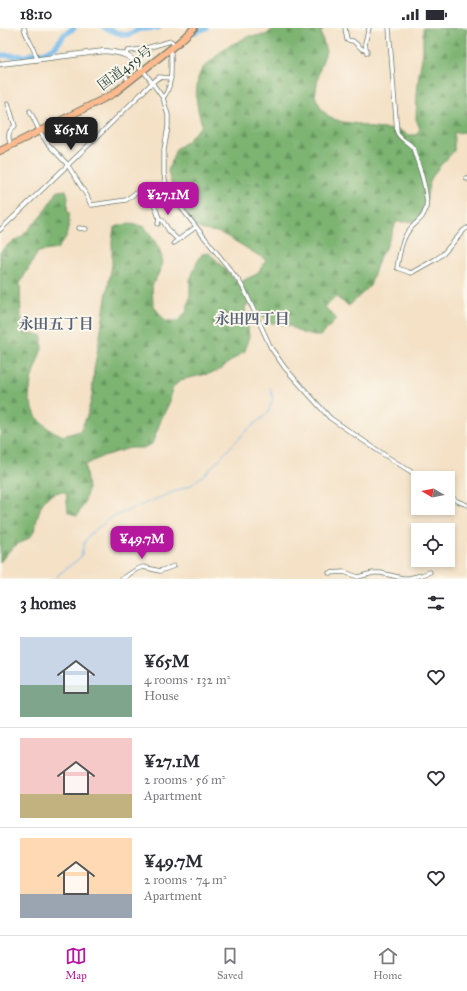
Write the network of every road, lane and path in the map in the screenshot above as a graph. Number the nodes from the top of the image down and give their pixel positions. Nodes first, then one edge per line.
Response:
1 (24, 28) edge
2 (194, 28) edge
3 (345, 28) edge
4 (369, 28) edge
5 (389, 28) edge
6 (175, 45) junction
7 (169, 50) junction
8 (125, 54) junction
9 (36, 55) junction
10 (0, 64) edge
11 (131, 65) dead end
12 (143, 70) junction
13 (171, 78) junction
14 (129, 82) junction
15 (153, 82) junction
16 (163, 98) junction
17 (8, 102) dead end
18 (30, 111) dead end
19 (40, 132) junction
20 (11, 146) junction
21 (0, 151) edge
22 (68, 165) junction
23 (166, 186) junction
24 (150, 195) junction
25 (159, 218) junction
26 (158, 224) dead end
27 (196, 227) junction
28 (79, 228) dead end
29 (467, 228) edge
30 (86, 229) dead end
31 (0, 230) edge
32 (178, 240) junction
33 (174, 243) dead end
34 (411, 472) edge
35 (455, 500) edge
36 (467, 506) edge
37 (174, 566) dead end
38 (430, 572) dead end
39 (329, 573) dead end
40 (122, 579) edge

1 - 9 street
2 - 6 highway, 国道459号
3 - 4 street
5 - 29 street
6 - 7 highway, 国道459号
6 - 8 street
7 - 12 highway, 国道459号
7 - 13 street
8 - 9 street
8 - 12 street
9 - 10 street
11 - 14 street
12 - 14 highway, 国道459号
12 - 15 street
13 - 15 street
13 - 16 street
14 - 19 highway, 国道459号
15 - 16 street
15 - 22 street
16 - 23 street
17 - 20 street
18 - 19 street
19 - 20 highway, 国道459号
19 - 22 street
20 - 21 highway, 国道459号
22 - 24 street
22 - 31 street
23 - 24 street
23 - 27 street
24 - 25 street
25 - 26 street
25 - 32 street
27 - 32 street
27 - 34 street
28 - 30 street
32 - 33 street
35 - 36 street
37 - 40 street
38 - 39 street

